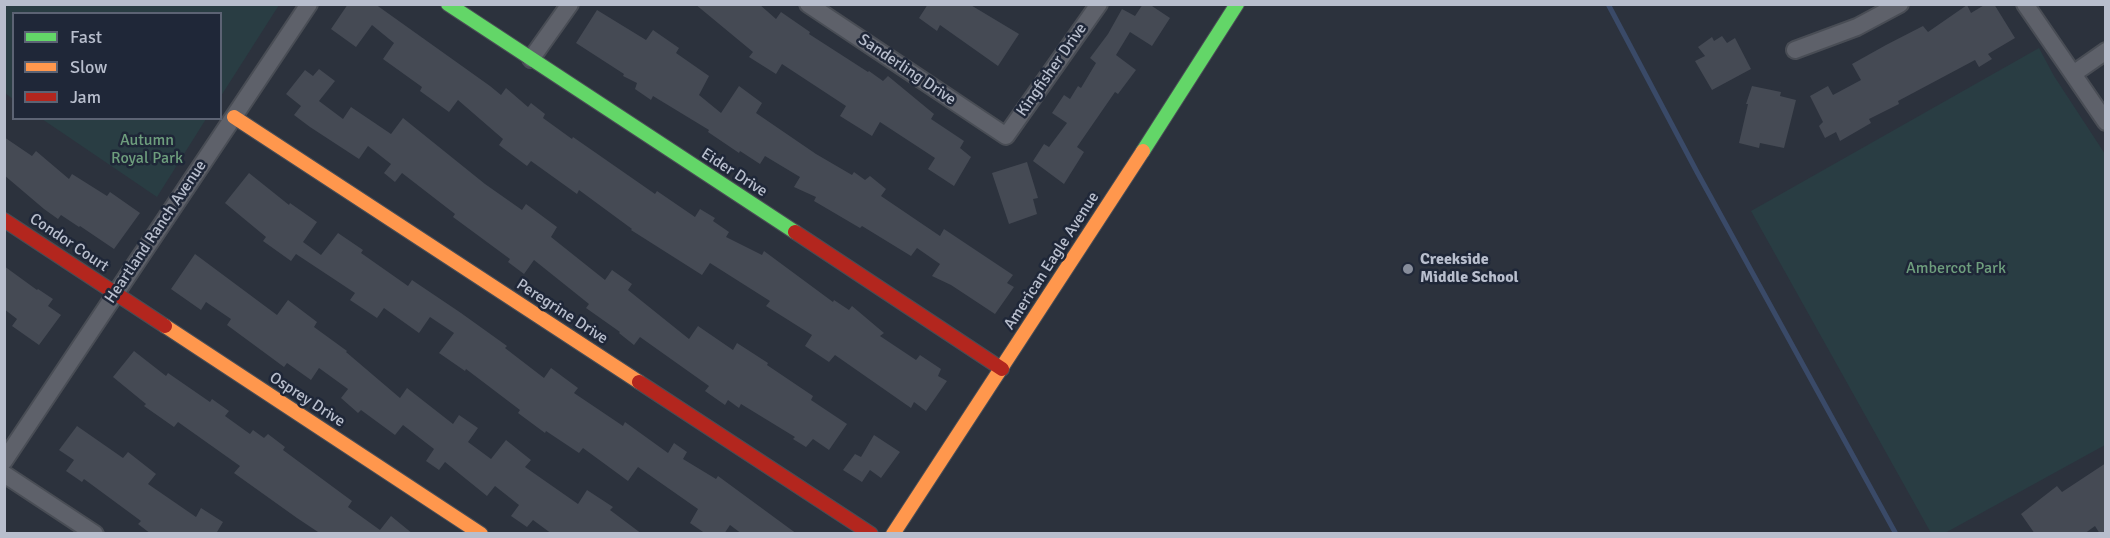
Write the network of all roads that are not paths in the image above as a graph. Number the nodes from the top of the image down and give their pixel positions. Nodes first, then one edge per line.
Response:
1 (309, 4) edge
2 (448, 4) edge
3 (570, 4) edge
4 (808, 4) edge
5 (1099, 4) edge
6 (1900, 4) edge
7 (2025, 4) edge
8 (1234, 6) edge
9 (1796, 50) dead end
10 (2106, 51) edge
11 (531, 59) junction
12 (2073, 74) junction
13 (234, 117) junction
14 (2106, 122) edge
15 (1006, 136) joint
16 (4, 219) edge
17 (115, 293) junction
18 (1002, 369) junction
19 (4, 461) edge
20 (4, 474) edge
21 (95, 534) edge
22 (481, 534) edge
23 (871, 534) edge
24 (893, 534) edge

1 - 13 street, Heartland Ranch Avenue
2 - 11 street, Eider Drive
3 - 11 street
4 - 15 street, Sanderling Drive
5 - 15 street, Kingfisher Drive
6 - 9 street
7 - 12 street
8 - 18 street, American Eagle Avenue
10 - 12 street
11 - 18 street, Eider Drive
12 - 14 street
13 - 17 street, Heartland Ranch Avenue
13 - 23 street, Peregrine Drive
16 - 17 street, Condor Court
17 - 19 street, Heartland Ranch Avenue
17 - 22 street, Osprey Drive
18 - 24 street, American Eagle Avenue
20 - 21 street

